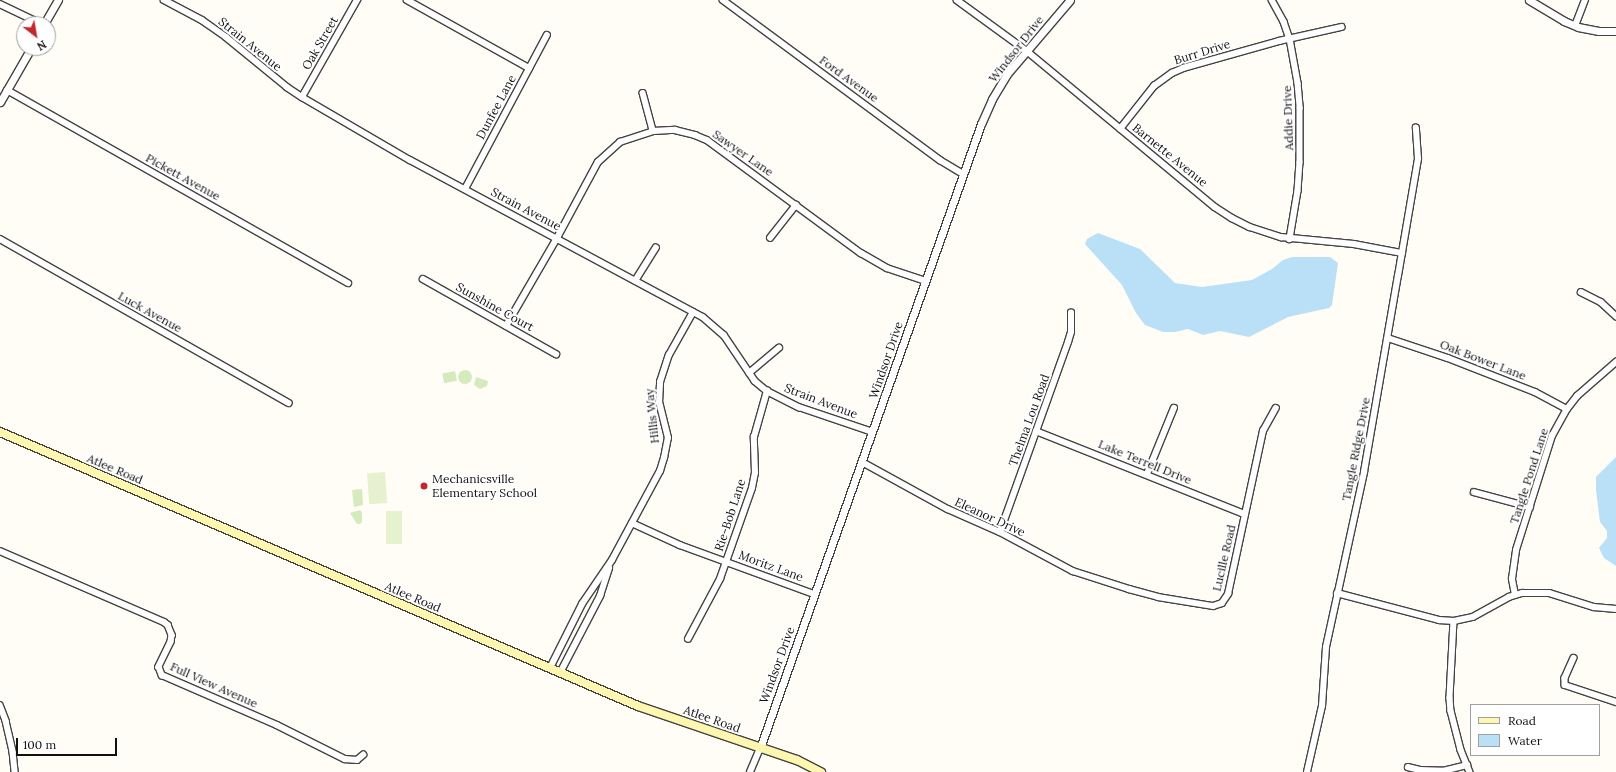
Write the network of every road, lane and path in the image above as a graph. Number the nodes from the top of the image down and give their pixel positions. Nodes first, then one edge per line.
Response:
1 (58, 0) edge
2 (164, 0) edge
3 (357, 0) edge
4 (406, 0) edge
5 (724, 0) edge
6 (957, 0) edge
7 (1070, 0) edge
8 (1272, 0) edge
9 (1529, 0) edge
10 (1585, 0) edge
11 (0, 4) edge
12 (26, 16) edge
13 (48, 16) edge
14 (1575, 26) junction
15 (1341, 27) dead end
16 (1616, 31) edge
17 (547, 35) dead end
18 (1290, 39) junction
19 (1027, 51) junction
20 (26, 56) edge
21 (529, 68) junction
22 (7, 90) junction
23 (643, 93) dead end
24 (302, 97) junction
25 (0, 102) edge
26 (1416, 128) dead end
27 (1120, 129) junction
28 (653, 131) junction
29 (963, 174) junction
30 (465, 189) junction
31 (796, 205) junction
32 (557, 238) junction
33 (770, 238) dead end
34 (0, 239) edge
35 (1290, 239) junction
36 (656, 248) dead end
37 (1402, 252) junction
38 (423, 279) dead end
39 (635, 281) junction
40 (926, 281) junction
41 (348, 284) dead end
42 (1581, 292) dead end
43 (693, 312) junction
44 (1071, 313) dead end
45 (1616, 316) edge
46 (506, 326) junction
47 (1388, 338) junction
48 (779, 348) dead end
49 (556, 354) dead end
50 (1616, 362) edge
51 (749, 373) junction
52 (767, 392) junction
53 (289, 403) dead end
54 (1174, 408) dead end
55 (1276, 408) dead end
56 (1567, 409) junction
57 (1036, 431) junction
58 (0, 432) edge
59 (873, 432) junction
60 (862, 462) junction
61 (1148, 474) junction
62 (1474, 492) dead end
63 (1530, 507) junction
64 (1245, 514) junction
65 (632, 523) junction
66 (1000, 532) junction
67 (0, 551) edge
68 (612, 560) junction
69 (726, 562) junction
70 (1112, 584) joint
71 (1337, 593) junction
72 (814, 594) junction
73 (1515, 595) junction
74 (1616, 609) edge
75 (1454, 621) junction
76 (688, 639) dead end
77 (1574, 658) dead end
78 (550, 668) junction
79 (560, 673) junction
80 (1616, 702) edge
81 (0, 705) edge
82 (760, 748) junction
83 (363, 755) dead end
84 (1467, 765) junction
85 (1408, 767) dead end
86 (15, 772) edge
87 (750, 772) edge
88 (821, 772) edge
89 (1307, 772) edge
90 (1470, 772) edge

1 - 13 street
2 - 24 street, Strain Avenue
3 - 24 street, Oak Street
4 - 21 street
5 - 29 street, Ford Avenue
6 - 19 street, Barnette Avenue
7 - 19 street, Windsor Drive
8 - 18 street, Addie Drive
9 - 14 street
10 - 14 street
11 - 12 street
14 - 16 street
15 - 18 street, Burr Drive
17 - 21 street, Dunfee Lane
18 - 27 street, Burr Drive
18 - 35 street, Addie Drive
19 - 27 street, Barnette Avenue
19 - 29 street, Windsor Drive
20 - 22 street
21 - 30 street, Dunfee Lane
22 - 25 street
22 - 41 street, Pickett Avenue
23 - 28 street
24 - 30 street, Strain Avenue
26 - 37 street, Tangle Ridge Drive
27 - 35 street, Barnette Avenue
28 - 31 street, Sawyer Lane
28 - 32 street, Sawyer Lane
29 - 40 street, Windsor Drive
30 - 32 street, Strain Avenue
31 - 33 street
31 - 40 street, Sawyer Lane
32 - 39 street, Strain Avenue
32 - 46 street, Sawyer Lane
34 - 53 street, Luck Avenue
35 - 37 street, Barnette Avenue
36 - 39 street
37 - 47 street, Tangle Ridge Drive
38 - 46 street, Sunshine Court
39 - 43 street, Strain Avenue
40 - 59 street, Windsor Drive
42 - 45 street
43 - 51 street, Strain Avenue
43 - 65 street, Hillis Way
44 - 57 street, Thelma Lou Road
46 - 49 street, Sunshine Court
47 - 56 street, Oak Bower Lane
47 - 71 street, Tangle Ridge Drive
48 - 51 street
50 - 56 street, Tangle Pond Lane
51 - 52 street, Strain Avenue
52 - 59 street, Strain Avenue
52 - 69 street, Rie-Bob Lane
54 - 61 street
55 - 64 street, Lucille Road
56 - 63 street, Tangle Pond Lane
57 - 61 street, Lake Terrell Drive
57 - 66 street, Thelma Lou Road
58 - 78 main road, Atlee Road
59 - 60 street, Windsor Drive
60 - 66 street, Eleanor Drive
60 - 72 street, Windsor Drive
61 - 64 street, Lake Terrell Drive
62 - 63 street
63 - 73 street, Tangle Pond Lane
64 - 70 street, Lucille Road
65 - 68 street, Hillis Way
65 - 69 street, Moritz Lane
66 - 70 street, Eleanor Drive
67 - 83 street, Full View Avenue
68 - 78 street, Hillis Way
68 - 79 street, Hillis Way
69 - 72 street, Moritz Lane
69 - 76 street, Rie-Bob Lane
71 - 75 street
71 - 89 street, Tangle Ridge Drive
72 - 82 street, Windsor Drive
73 - 74 street
73 - 75 street
75 - 84 street
77 - 80 street
78 - 79 main road, Atlee Road
79 - 82 main road, Atlee Road
81 - 86 street
82 - 87 street
82 - 88 main road, Atlee Road
84 - 85 street
84 - 90 street

